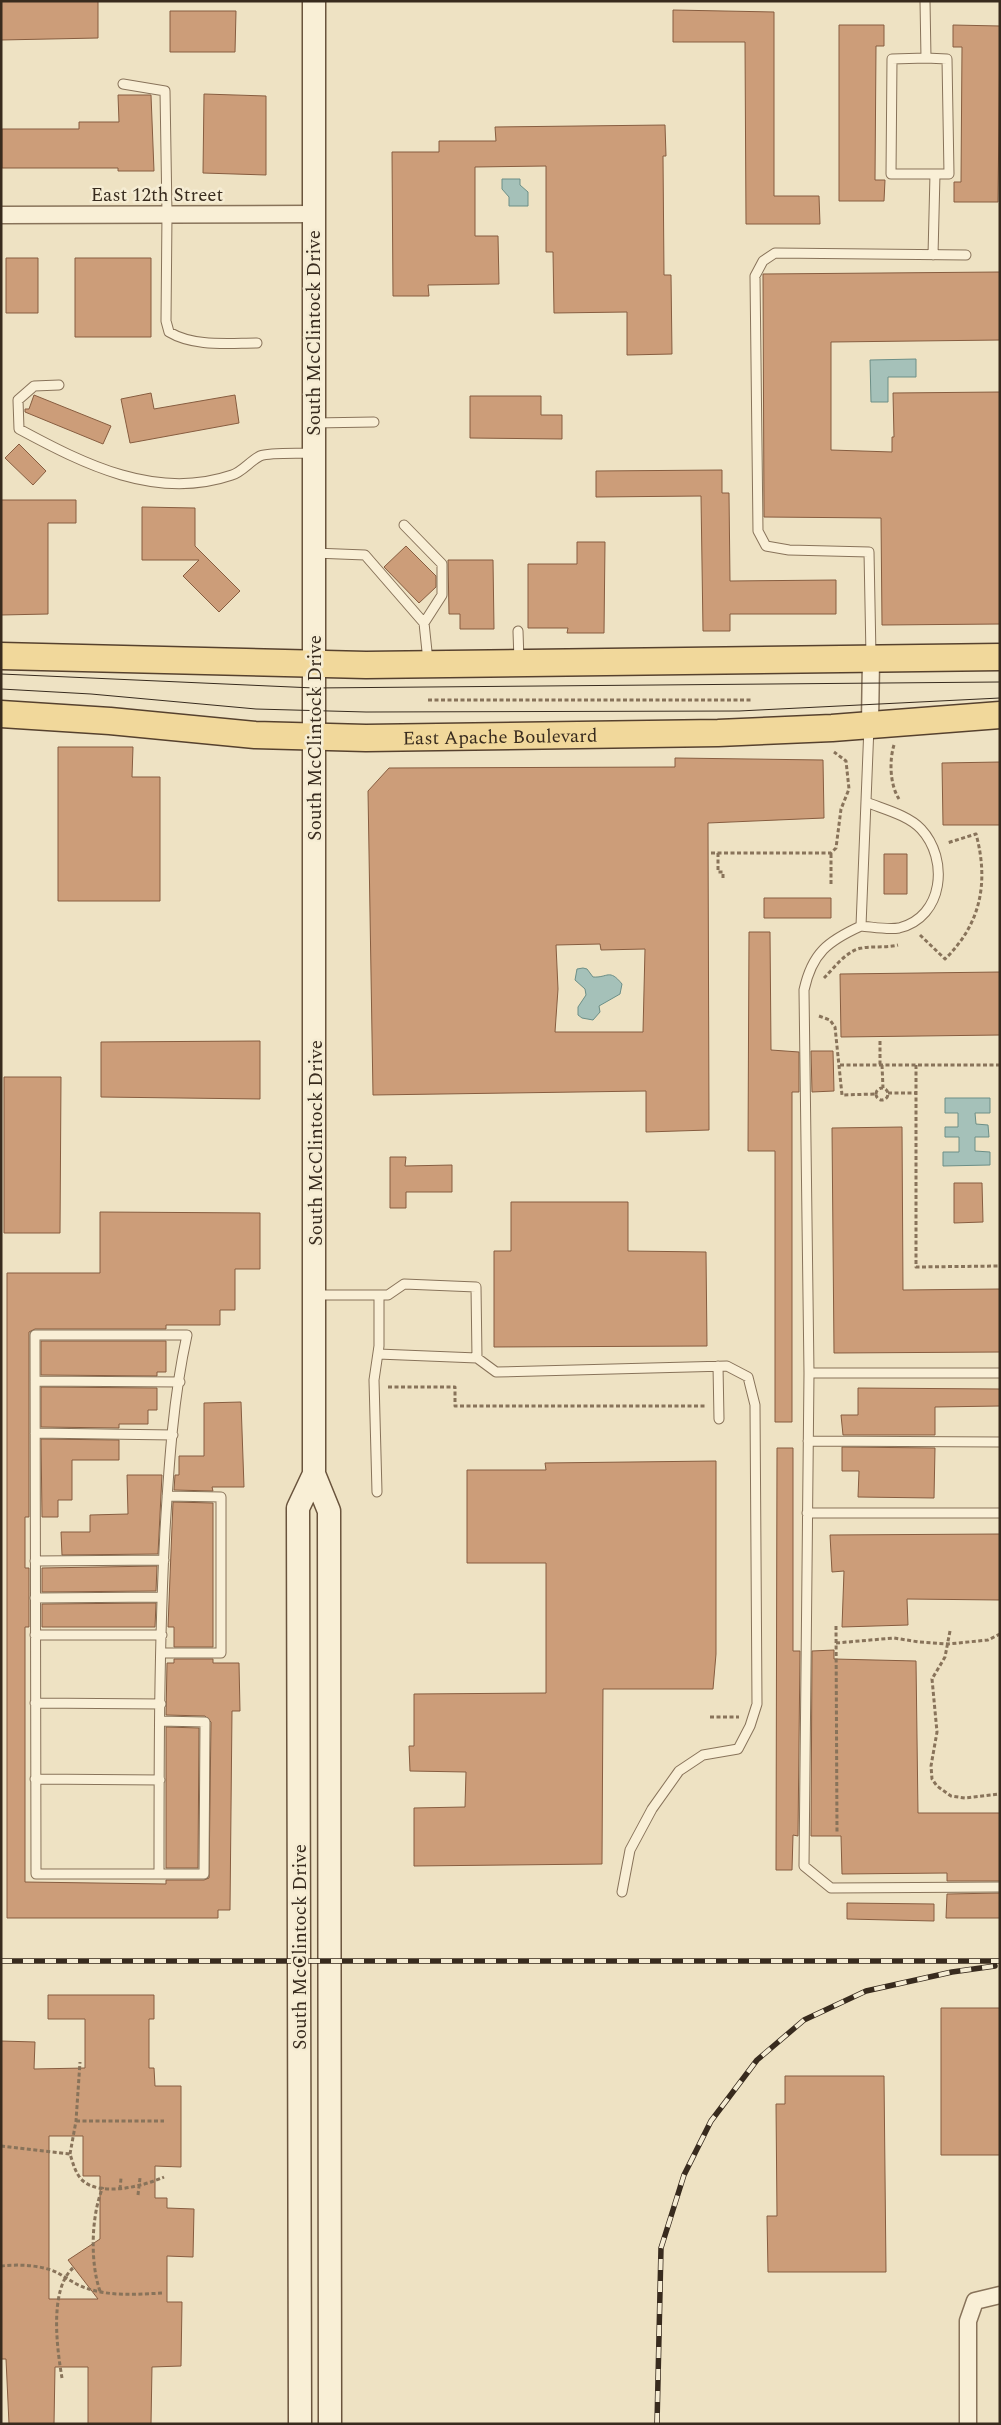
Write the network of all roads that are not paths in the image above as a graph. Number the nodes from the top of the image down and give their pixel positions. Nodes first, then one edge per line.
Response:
1 (314, 1) edge
2 (925, 1) edge
3 (926, 58) junction
4 (123, 84) dead end
5 (935, 174) junction
6 (167, 214) junction
7 (313, 214) junction
8 (1, 215) edge
9 (933, 255) junction
10 (966, 255) dead end
11 (257, 343) dead end
12 (59, 385) dead end
13 (374, 422) dead end
14 (313, 423) junction
15 (313, 454) junction
16 (404, 525) dead end
17 (314, 552) junction
18 (424, 623) junction
19 (518, 631) dead end
20 (1, 656) edge
21 (1000, 657) edge
22 (871, 659) junction
23 (314, 664) junction
24 (429, 664) junction
25 (519, 664) junction
26 (1, 714) edge
27 (1000, 715) edge
28 (870, 724) junction
29 (314, 737) junction
30 (866, 802) junction
31 (861, 926) junction
32 (315, 1295) junction
33 (379, 1295) junction
34 (378, 1354) junction
35 (477, 1358) junction
36 (718, 1366) junction
37 (809, 1372) junction
38 (1000, 1372) edge
39 (35, 1381) junction
40 (180, 1382) junction
41 (719, 1419) dead end
42 (35, 1433) junction
43 (173, 1435) junction
44 (808, 1442) junction
45 (1000, 1442) edge
46 (314, 1474) junction
47 (377, 1492) dead end
48 (167, 1496) junction
49 (808, 1513) junction
50 (1000, 1513) edge
51 (164, 1560) junction
52 (35, 1561) junction
53 (162, 1597) junction
54 (35, 1598) junction
55 (35, 1635) junction
56 (162, 1635) junction
57 (161, 1653) junction
58 (35, 1704) junction
59 (161, 1704) junction
60 (160, 1720) junction
61 (35, 1779) junction
62 (160, 1780) junction
63 (159, 1874) junction
64 (1000, 1887) edge
65 (622, 1892) dead end
66 (1000, 2295) edge
67 (300, 2424) edge
68 (330, 2424) edge
69 (968, 2424) edge

1 - 7 main road, South McClintock Drive
2 - 3 lane
3 - 5 lane
3 - 5 lane
4 - 6 lane
5 - 9 lane
6 - 7 street, East 12th Street
6 - 8 street, East 12th Street
6 - 11 lane
7 - 14 main road, South McClintock Drive
9 - 10 lane
9 - 22 lane
12 - 15 lane
13 - 14 lane
14 - 15 main road, South McClintock Drive
15 - 17 main road, South McClintock Drive
16 - 18 lane
17 - 18 lane
17 - 23 main road, South McClintock Drive
18 - 24 lane
19 - 25 lane
20 - 23 main road
21 - 22 main road
22 - 25 main road
22 - 28 street
23 - 24 main road
23 - 29 main road, South McClintock Drive
24 - 25 main road
26 - 29 main road, East Apache Boulevard
27 - 28 main road, East Apache Boulevard
28 - 29 main road, East Apache Boulevard
28 - 30 lane
29 - 32 main road, South McClintock Drive
30 - 31 lane
30 - 31 lane
31 - 37 lane
32 - 33 lane
32 - 46 main road, South McClintock Drive
33 - 34 lane
33 - 35 lane
34 - 35 lane
34 - 47 lane
35 - 36 lane
36 - 41 lane
36 - 65 lane
37 - 38 lane
37 - 44 lane
39 - 40 lane
39 - 40 lane
39 - 42 lane
40 - 43 lane
42 - 43 lane
42 - 52 lane
43 - 48 lane
44 - 45 lane
44 - 49 lane
46 - 67 main road, South McClintock Drive
46 - 68 main road, South McClintock Drive
48 - 51 lane
48 - 57 lane
49 - 50 lane
49 - 64 lane
51 - 52 lane
51 - 53 lane
52 - 54 lane
53 - 54 lane
53 - 56 lane
54 - 55 lane
55 - 56 lane
55 - 58 lane
56 - 57 lane
57 - 59 lane
58 - 59 lane
58 - 61 lane
59 - 60 lane
60 - 62 lane
60 - 63 lane
61 - 62 lane
61 - 63 lane
62 - 63 lane
66 - 69 street

